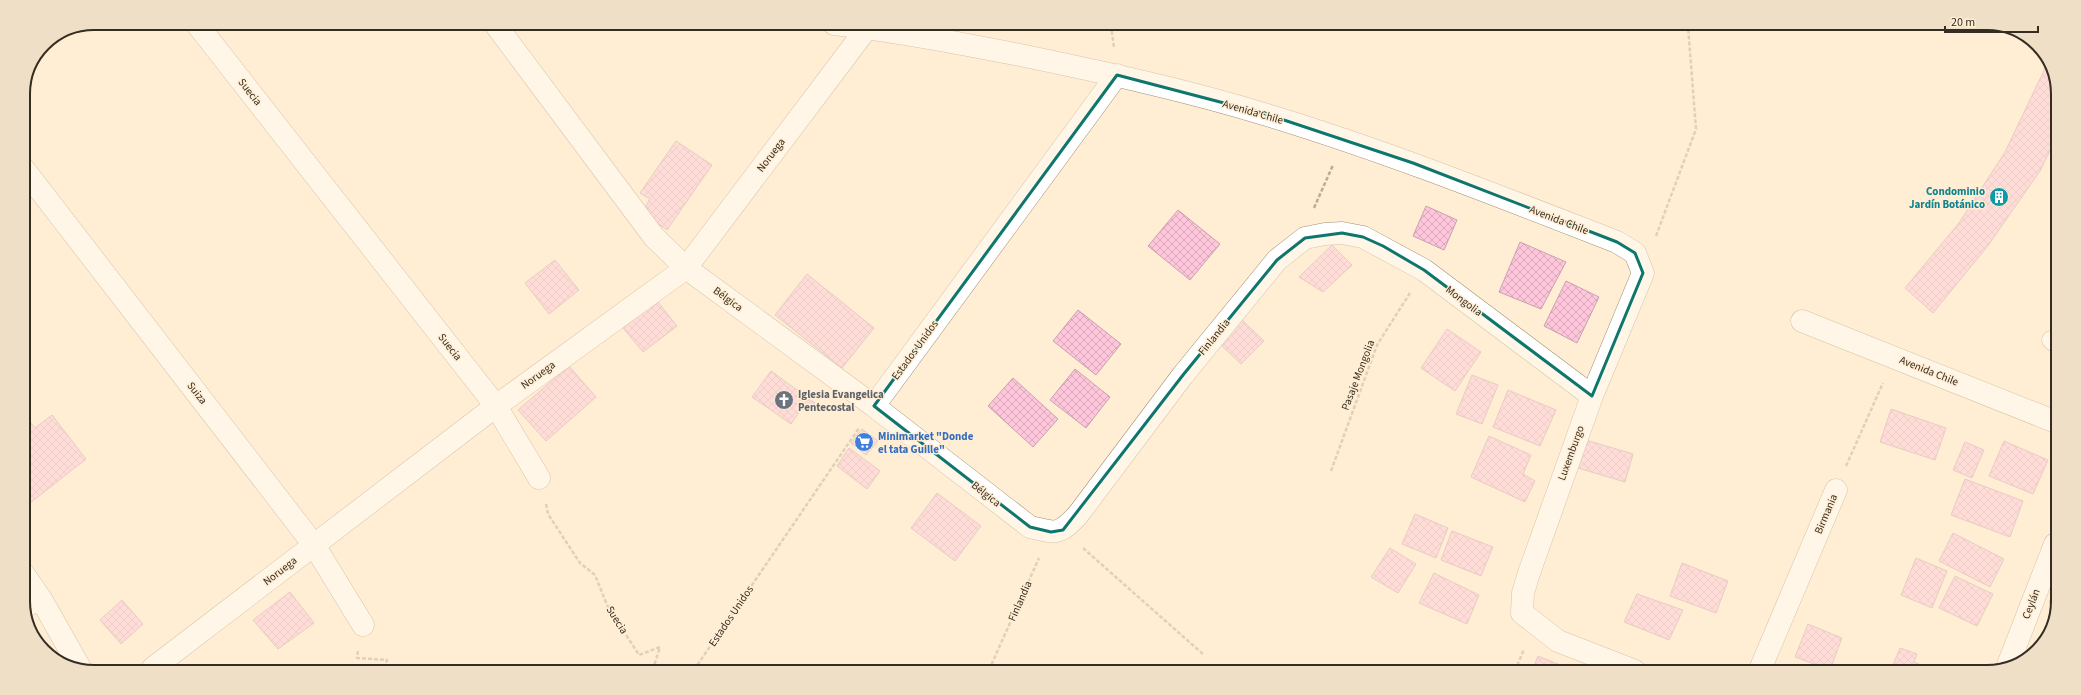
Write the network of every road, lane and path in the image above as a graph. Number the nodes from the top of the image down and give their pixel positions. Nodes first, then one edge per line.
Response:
1 (201, 30) edge
2 (499, 30) edge
3 (865, 30) edge
4 (879, 30) edge
5 (1688, 30) edge
6 (1118, 76) junction
7 (1344, 140) junction
8 (30, 177) edge
9 (1325, 234) junction
10 (686, 268) junction
11 (1424, 270) junction
12 (1643, 273) junction
13 (1802, 321) dead end
14 (1894, 358) junction
15 (1592, 396) junction
16 (496, 406) junction
17 (874, 406) junction
18 (2051, 420) edge
19 (1331, 471) dead end
20 (539, 478) joint
21 (1836, 490) joint
22 (1057, 531) junction
23 (314, 545) junction
24 (2051, 554) edge
25 (32, 603) edge
26 (363, 625) dead end
27 (1204, 655) dead end
28 (2009, 661) edge
29 (76, 663) edge
30 (157, 665) edge
31 (654, 665) edge
32 (697, 665) edge
33 (991, 665) edge
34 (1620, 665) edge
35 (1762, 665) edge

1 - 16 street, Suecia
2 - 10 street, Bélgica
3 - 10 street, Noruega
4 - 6 street, Avenida Chile
5 - 12 path
6 - 7 street, Avenida Chile
6 - 17 street, Estados Unidos
7 - 9 path
7 - 12 street, Avenida Chile
8 - 23 street, Suiza
9 - 11 street, Mongolia
9 - 22 street, Finlandia
10 - 16 street, Noruega
10 - 17 street, Bélgica
11 - 15 street, Mongolia
11 - 19 path, Pasaje Mongolia
12 - 15 street, Luxemburgo
13 - 14 street, Avenida Chile
14 - 18 street, Avenida Chile
14 - 21 path, Birmania
15 - 34 street, Luxemburgo
16 - 20 street, Suecia
16 - 23 street, Noruega
17 - 22 street, Bélgica
17 - 32 path, Estados Unidos
20 - 31 path, Suecia
21 - 35 street, Birmania
22 - 27 path
22 - 33 path, Finlandia
23 - 26 street, Suiza
23 - 30 street, Noruega
24 - 28 street, Ceylán
25 - 29 street

